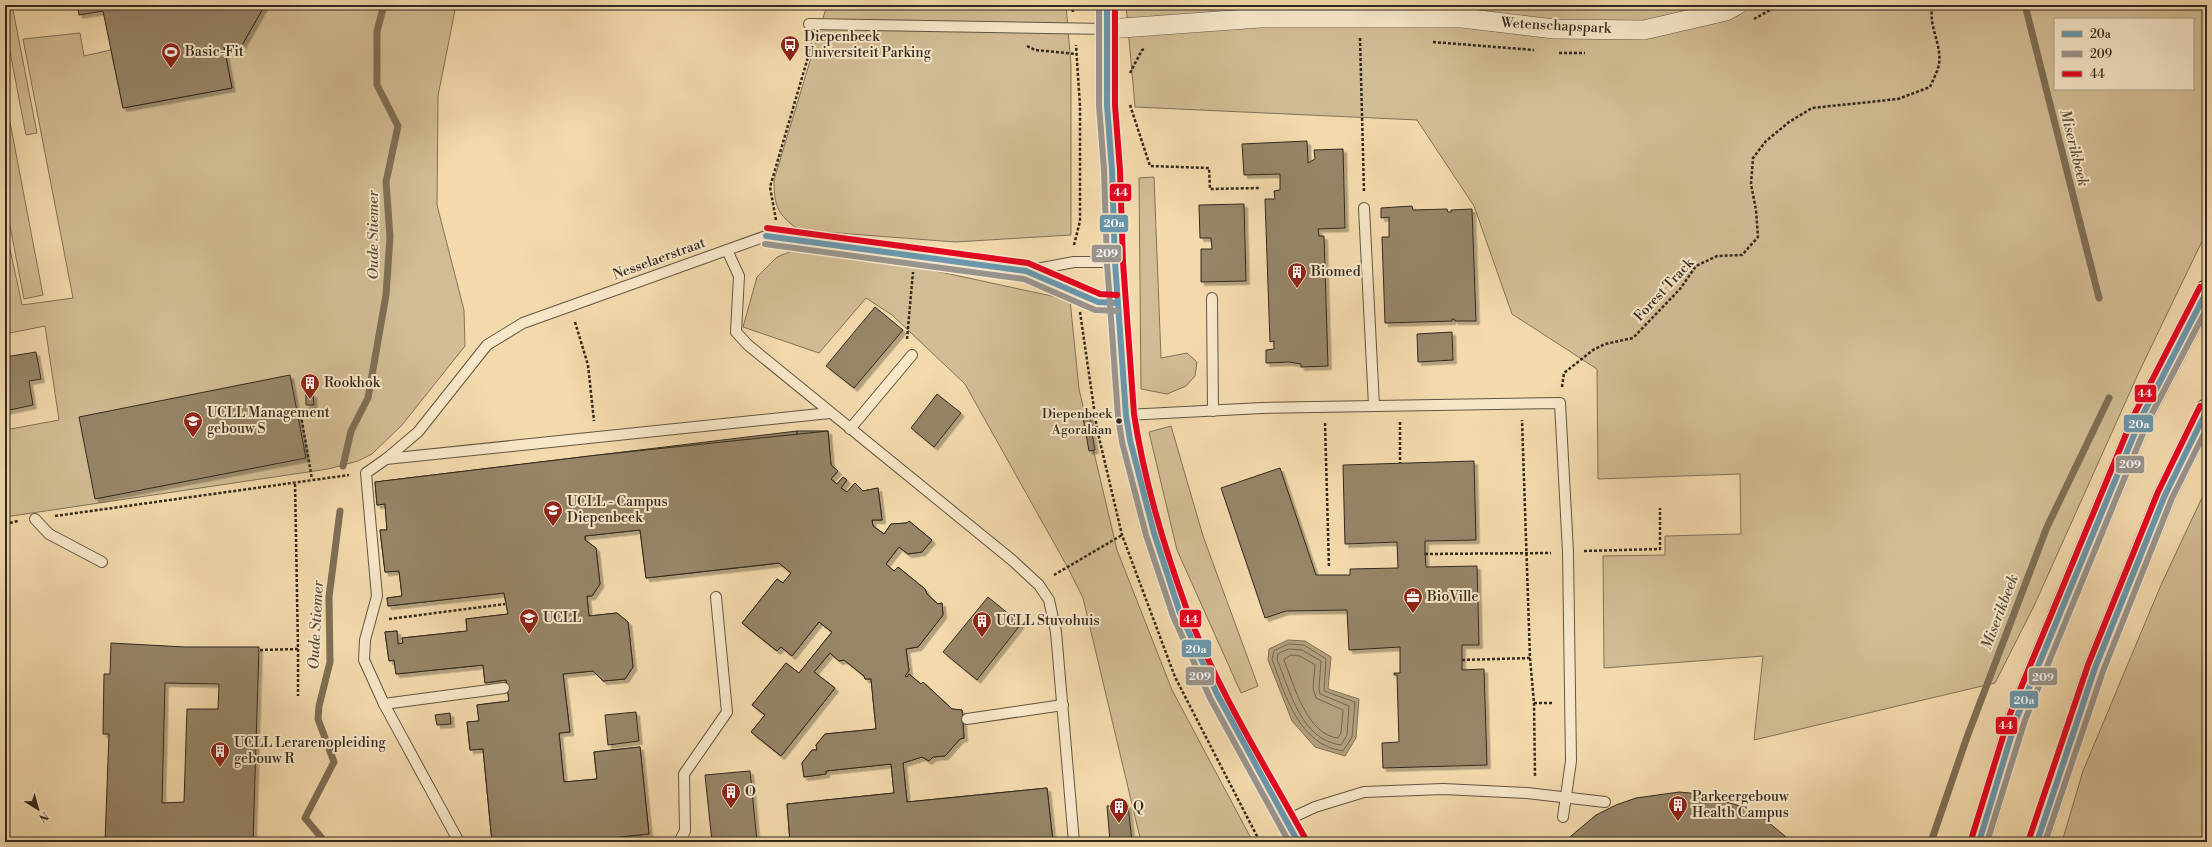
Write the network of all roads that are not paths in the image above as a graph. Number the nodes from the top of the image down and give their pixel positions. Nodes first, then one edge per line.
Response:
1 (1107, 5) edge
2 (1737, 5) edge
3 (814, 24) road end
4 (1108, 29) junction
5 (1364, 208) road end
6 (727, 250) junction
7 (1115, 262) junction
8 (1026, 271) junction
9 (2207, 291) edge
10 (1212, 298) dead end
11 (1118, 303) junction
12 (912, 355) road end
13 (1374, 406) junction
14 (2207, 410) edge
15 (1213, 411) junction
16 (830, 412) junction
17 (1126, 415) junction
18 (850, 429) junction
19 (386, 459) junction
20 (34, 519) road end
21 (102, 562) dead end
22 (716, 597) dead end
23 (504, 688) dead end
24 (384, 704) junction
25 (1063, 706) junction
26 (967, 719) dead end
27 (1565, 798) junction
28 (1605, 802) dead end
29 (1563, 817) dead end
30 (1285, 821) junction
31 (459, 842) edge
32 (679, 842) edge
33 (1074, 842) edge
34 (1298, 842) edge
35 (1979, 842) edge
36 (2038, 842) edge

1 - 4 street
2 - 4 street, Wetenschapspark
3 - 4 lane
4 - 7 street
5 - 13 lane
6 - 8 lane, Nesselaerstraat
6 - 16 lane
6 - 19 lane, Nesselaerstraat
7 - 8 lane, Nesselaerstraat
7 - 11 street
8 - 11 lane, Nesselaerstraat
9 - 35 highway
10 - 15 lane
11 - 17 street
12 - 18 lane
13 - 15 lane
13 - 27 lane
14 - 36 highway
15 - 17 lane
16 - 18 lane
16 - 19 lane
17 - 30 street
18 - 25 lane
19 - 24 lane, Nesselaerstraat
20 - 21 lane
22 - 32 lane
23 - 24 lane
24 - 31 lane
25 - 26 lane
25 - 33 lane
27 - 28 lane
27 - 29 lane
27 - 30 lane
30 - 34 street

